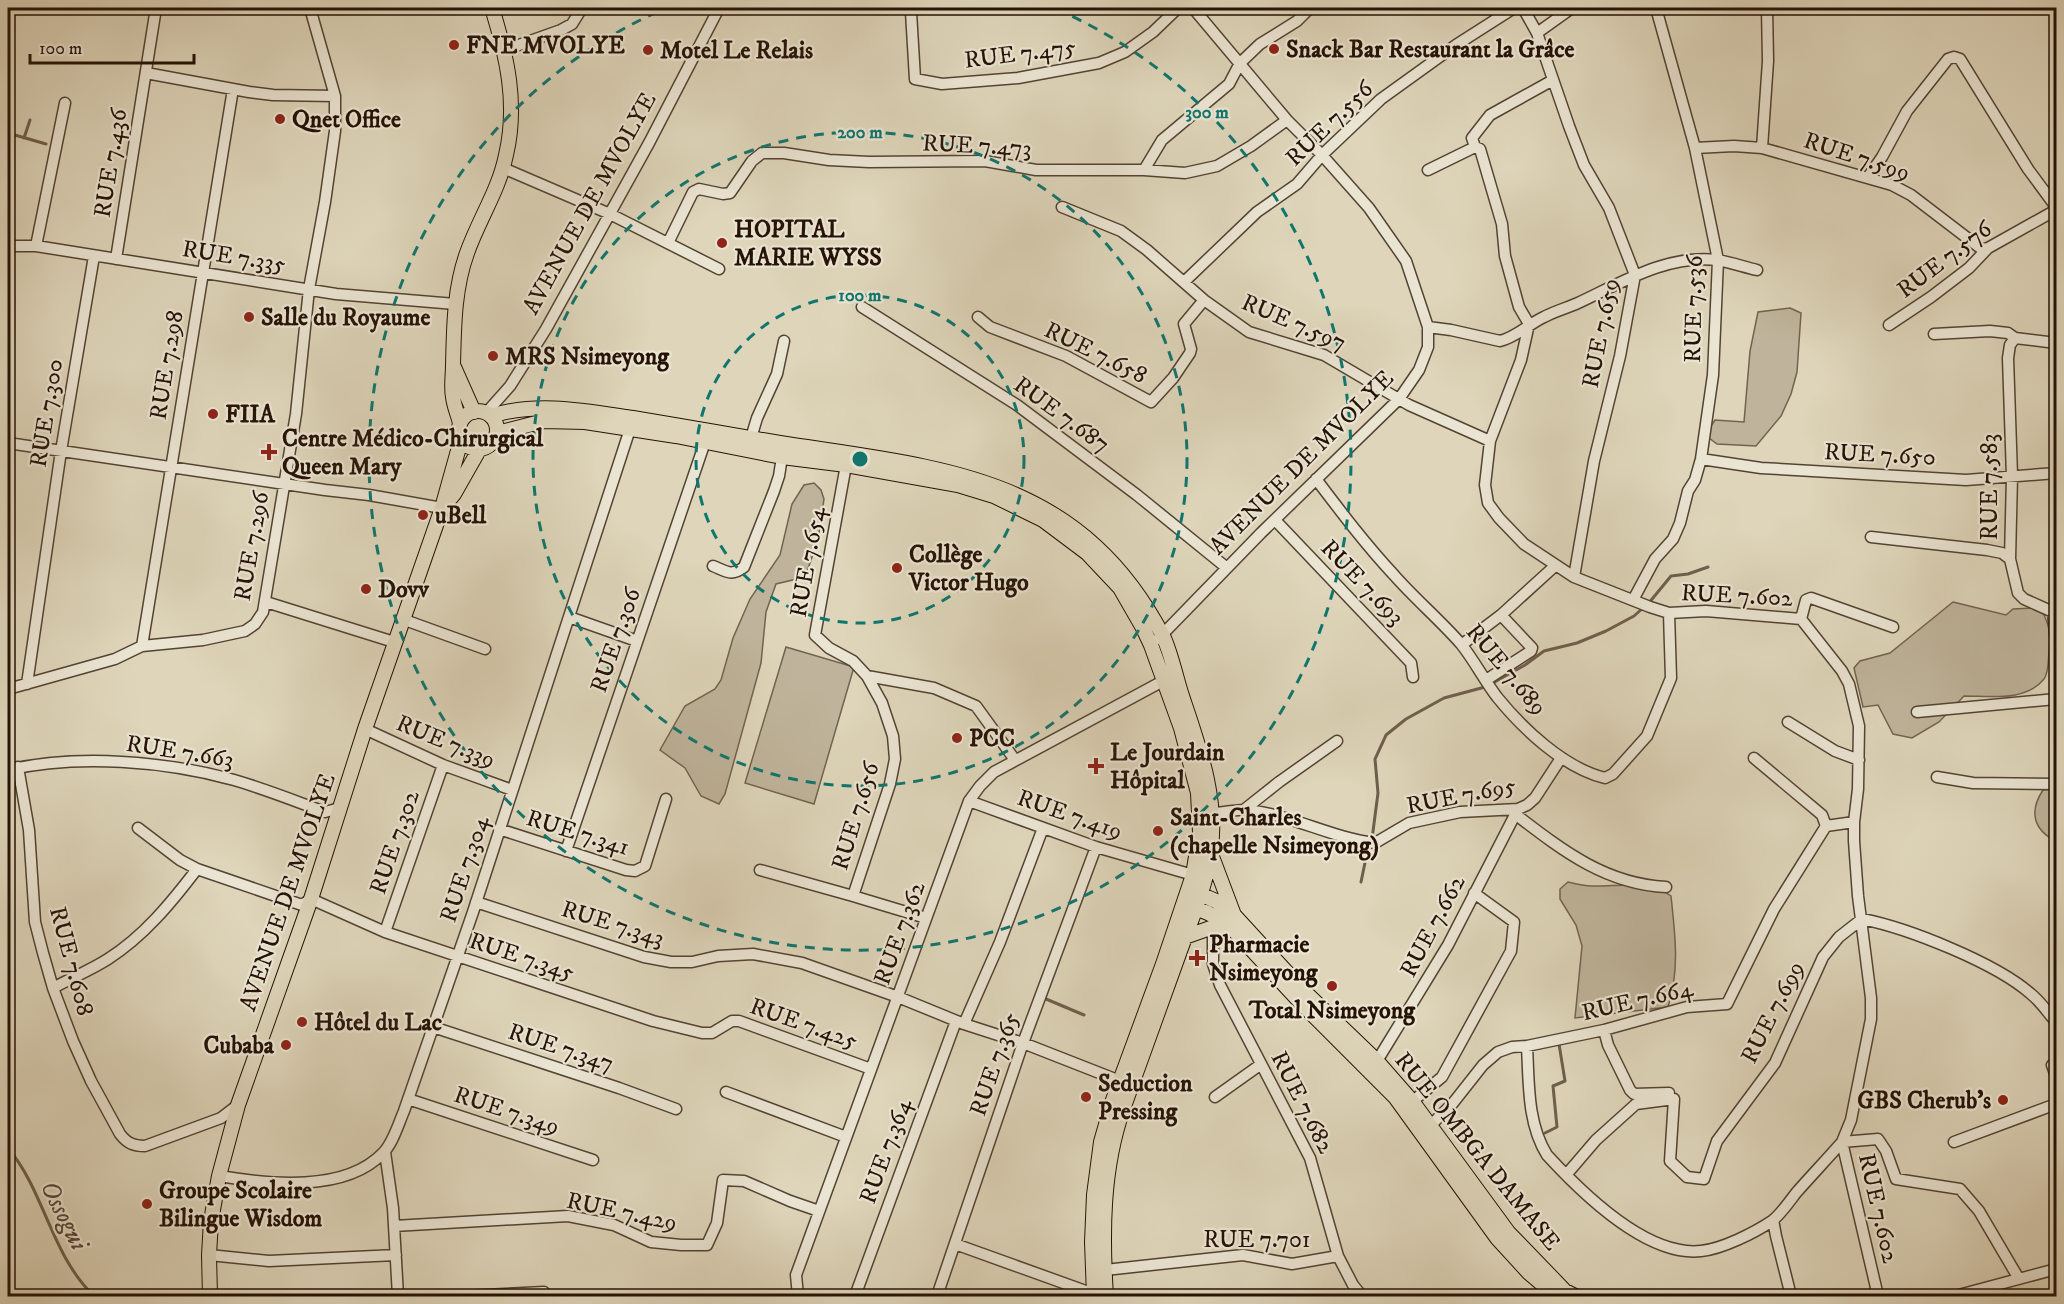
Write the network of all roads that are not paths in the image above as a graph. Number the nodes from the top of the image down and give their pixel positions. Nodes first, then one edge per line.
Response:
1 (156, 8) edge
2 (310, 8) edge
3 (492, 8) edge
4 (582, 8) edge
5 (719, 8) edge
6 (1178, 8) edge
7 (1193, 8) edge
8 (1310, 8) edge
9 (1514, 8) edge
10 (1523, 8) edge
11 (1572, 8) edge
12 (1656, 8) edge
13 (1767, 8) edge
14 (911, 12) dead end
15 (1537, 33) junction
16 (505, 50) junction
17 (1240, 63) junction
18 (146, 73) junction
19 (1553, 80) junction
20 (232, 89) junction
21 (335, 96) junction
22 (65, 103) dead end
23 (1287, 120) junction
24 (1475, 147) junction
25 (1695, 148) junction
26 (1762, 148) junction
27 (1322, 155) junction
28 (504, 168) junction
29 (1144, 170) junction
30 (1428, 171) dead end
31 (1868, 177) junction
32 (1062, 207) dead end
33 (2056, 208) edge
34 (610, 214) junction
35 (668, 243) junction
36 (8, 246) edge
37 (36, 246) junction
38 (1988, 248) junction
39 (94, 256) junction
40 (116, 259) junction
41 (1718, 260) junction
42 (719, 269) dead end
43 (1757, 270) dead end
44 (203, 272) junction
45 (1635, 275) junction
46 (1185, 282) junction
47 (309, 290) junction
48 (1204, 300) junction
49 (455, 304) junction
50 (862, 307) dead end
51 (978, 317) dead end
52 (1529, 324) junction
53 (1889, 325) dead end
54 (1428, 327) junction
55 (1934, 334) dead end
56 (2015, 338) junction
57 (784, 341) dead end
58 (2056, 343) edge
59 (453, 365) junction
60 (1400, 399) junction
61 (484, 413) junction
62 (460, 423) junction
63 (630, 429) junction
64 (497, 433) junction
65 (751, 438) junction
66 (461, 440) junction
67 (1490, 441) junction
68 (705, 442) junction
69 (8, 443) edge
70 (479, 450) junction
71 (61, 451) junction
72 (782, 457) junction
73 (1701, 459) junction
74 (846, 465) junction
75 (173, 467) junction
76 (2056, 473) edge
77 (2013, 476) junction
78 (1316, 479) junction
79 (284, 484) junction
80 (442, 508) junction
81 (1275, 520) junction
82 (1871, 537) dead end
83 (2010, 560) junction
84 (713, 566) dead end
85 (1556, 566) junction
86 (1227, 568) junction
87 (1574, 577) junction
88 (1633, 600) junction
89 (266, 602) junction
90 (2055, 611) edge
91 (1670, 613) junction
92 (1502, 615) junction
93 (568, 618) junction
94 (402, 619) junction
95 (1801, 619) junction
96 (1893, 627) dead end
97 (1163, 636) junction
98 (637, 641) junction
99 (394, 642) junction
100 (1460, 643) junction
101 (1151, 645) junction
102 (142, 646) junction
103 (2056, 646) edge
104 (485, 649) dead end
105 (867, 676) junction
106 (1413, 677) dead end
107 (1486, 680) junction
108 (1163, 681) junction
109 (27, 684) junction
110 (8, 689) edge
111 (2056, 699) edge
112 (1917, 712) dead end
113 (1788, 722) dead end
114 (365, 729) junction
115 (1337, 741) dead end
116 (1562, 758) junction
117 (1754, 758) dead end
118 (1015, 760) junction
119 (1859, 760) junction
120 (443, 765) junction
121 (13, 769) edge
122 (1937, 777) dead end
123 (2056, 784) edge
124 (512, 790) junction
125 (666, 799) dead end
126 (969, 801) junction
127 (340, 808) junction
128 (1245, 809) junction
129 (1517, 811) junction
130 (1211, 813) junction
131 (1854, 822) junction
132 (1826, 826) junction
133 (138, 828) dead end
134 (1043, 828) junction
135 (499, 829) junction
136 (1096, 847) junction
137 (566, 851) junction
138 (1211, 852) junction
139 (197, 869) junction
140 (760, 870) dead end
141 (1193, 875) junction
142 (1666, 887) dead end
143 (1474, 893) junction
144 (852, 896) junction
145 (1192, 898) junction
146 (311, 899) junction
147 (476, 902) junction
148 (926, 918) junction
149 (1862, 919) junction
150 (1231, 920) junction
151 (1213, 927) junction
152 (385, 932) junction
153 (1185, 937) junction
154 (458, 957) junction
155 (53, 988) junction
156 (898, 997) junction
157 (2056, 1022) edge
158 (960, 1023) junction
159 (433, 1027) junction
160 (724, 1027) joint
161 (1604, 1030) junction
162 (1023, 1043) junction
163 (1527, 1046) junction
164 (1377, 1061) junction
165 (1260, 1065) junction
166 (2052, 1065) dead end
167 (871, 1069) junction
168 (2056, 1076) edge
169 (1120, 1081) junction
170 (726, 1092) dead end
171 (1672, 1093) dead end
172 (1215, 1097) dead end
173 (408, 1099) junction
174 (2056, 1104) edge
175 (238, 1105) junction
176 (1407, 1105) junction
177 (676, 1109) dead end
178 (1430, 1125) junction
179 (846, 1137) junction
180 (1842, 1142) junction
181 (1954, 1142) dead end
182 (385, 1152) junction
183 (592, 1160) dead end
184 (1566, 1175) junction
185 (219, 1176) junction
186 (819, 1211) junction
187 (1773, 1220) junction
188 (394, 1227) junction
189 (955, 1244) junction
190 (396, 1255) junction
191 (209, 1256) junction
192 (1338, 1256) junction
193 (2056, 1269) edge
194 (1105, 1270) junction
195 (2019, 1279) junction
196 (544, 1292) dead end
197 (210, 1296) edge
198 (398, 1296) edge
199 (464, 1296) edge
200 (798, 1296) edge
201 (855, 1296) edge
202 (937, 1296) edge
203 (1095, 1296) edge
204 (1362, 1296) edge
205 (1556, 1296) edge
206 (1575, 1296) edge
207 (1791, 1296) edge
208 (1878, 1296) edge
209 (1955, 1296) edge

1 - 18 street, RUE 7.436
2 - 21 street, RUE 7.296
3 - 16 main road
4 - 16 street
5 - 34 street, AVENUE DE MVOLYE
6 - 14 street, RUE 7.475
7 - 17 street, AVENUE DE MVOLYE
8 - 17 street
9 - 27 street, RUE 7.556
10 - 15 street, RUE 7.659
11 - 15 street
12 - 25 street, RUE 7.536
13 - 26 street
15 - 19 street, RUE 7.659
16 - 28 main road
17 - 23 street, AVENUE DE MVOLYE
17 - 29 street
18 - 20 street
18 - 40 street, RUE 7.436
19 - 24 street
19 - 45 street, RUE 7.659
20 - 21 street
20 - 44 street, RUE 7.298
21 - 47 street, RUE 7.296
22 - 37 street
23 - 27 street, AVENUE DE MVOLYE
23 - 29 street, RUE 7.473
24 - 30 street
24 - 52 street
25 - 26 street, RUE 7.599
25 - 41 street, RUE 7.536
26 - 31 street, RUE 7.599
27 - 46 street, RUE 7.556
27 - 54 street, AVENUE DE MVOLYE
28 - 34 street
28 - 49 main road
29 - 35 street, RUE 7.473
31 - 33 street
31 - 38 street, RUE 7.599
32 - 46 street, RUE 7.597
33 - 38 street, RUE 7.576
34 - 35 street
34 - 61 street, AVENUE DE MVOLYE
35 - 42 street
36 - 37 street, RUE 7.335
37 - 39 street, RUE 7.335
38 - 53 street, RUE 7.576
39 - 40 street, RUE 7.335
39 - 71 street, RUE 7.300
40 - 44 street, RUE 7.335
41 - 43 street
41 - 45 street
41 - 73 street, RUE 7.536
44 - 47 street, RUE 7.335
44 - 75 street, RUE 7.298
45 - 52 street
45 - 87 street, RUE 7.659
46 - 48 street, RUE 7.597
47 - 49 street, RUE 7.335
47 - 79 street, RUE 7.296
48 - 51 street, RUE 7.658
48 - 60 street, RUE 7.597
49 - 59 main road
50 - 86 street, RUE 7.687
52 - 54 street
52 - 67 street, RUE 7.602
54 - 60 street, AVENUE DE MVOLYE
55 - 56 street
56 - 58 street
56 - 77 street, RUE 7.583
57 - 65 street
59 - 61 main road
59 - 62 main road
60 - 67 street, RUE 7.597
60 - 78 street, AVENUE DE MVOLYE
61 - 62 main road
61 - 64 main road
61 - 65 main road
62 - 66 main road
63 - 64 main road
63 - 68 main road
63 - 93 street, RUE 7.304
64 - 70 main road
65 - 97 main road
66 - 70 main road
66 - 80 main road, AVENUE DE MVOLYE
67 - 85 street, RUE 7.602
68 - 72 main road
68 - 98 street, RUE 7.306
69 - 71 street
70 - 80 main road, AVENUE DE MVOLYE
71 - 75 street
71 - 109 street, RUE 7.300
72 - 74 main road
72 - 84 street
73 - 77 street, RUE 7.650
73 - 88 street, RUE 7.536
74 - 101 main road
74 - 105 street, RUE 7.654
75 - 79 street
75 - 102 street, RUE 7.298
76 - 77 street, RUE 7.650
77 - 83 street, RUE 7.583
78 - 81 street, AVENUE DE MVOLYE
78 - 100 street, RUE 7.689
79 - 80 street
79 - 89 street, RUE 7.296
80 - 94 main road, AVENUE DE MVOLYE
81 - 86 street, AVENUE DE MVOLYE
81 - 106 street, RUE 7.693
82 - 83 street
83 - 90 street, RUE 7.583
85 - 87 street, RUE 7.602
85 - 92 street
86 - 97 street, AVENUE DE MVOLYE
87 - 88 street, RUE 7.602
88 - 91 street, RUE 7.602
89 - 99 street
89 - 102 street, RUE 7.296
90 - 103 street
91 - 95 street, RUE 7.602
91 - 116 street, RUE 7.689
92 - 100 street
92 - 107 street
93 - 98 street
93 - 124 street, RUE 7.304
94 - 99 main road, AVENUE DE MVOLYE
94 - 104 street
95 - 96 street
95 - 119 street, RUE 7.602
97 - 101 street, AVENUE DE MVOLYE
97 - 130 main road
98 - 137 street, RUE 7.306
99 - 114 main road, AVENUE DE MVOLYE
100 - 107 street, RUE 7.689
101 - 108 main road
102 - 109 street, RUE 7.296
105 - 118 street
105 - 144 street, RUE 7.656
107 - 116 street, RUE 7.689
108 - 118 street, RUE 7.362
108 - 141 main road
109 - 110 street, RUE 7.296
111 - 112 street
113 - 119 street
114 - 120 street, RUE 7.339
114 - 127 main road, AVENUE DE MVOLYE
115 - 128 street
116 - 129 street, RUE 7.695
117 - 132 street
118 - 126 street, RUE 7.362
119 - 131 street, RUE 7.602
120 - 124 street, RUE 7.339
120 - 152 street, RUE 7.302
121 - 127 street, RUE 7.663
121 - 155 street, RUE 7.608
122 - 123 street
124 - 135 street, RUE 7.304
125 - 137 street, RUE 7.341
126 - 134 street, RUE 7.419
126 - 148 street, RUE 7.362
127 - 146 main road, AVENUE DE MVOLYE
128 - 129 street, RUE 7.695
128 - 130 street, RUE 7.695
129 - 142 street
129 - 143 street, RUE 7.662
130 - 138 main road
131 - 132 street
131 - 149 street, RUE 7.602
132 - 161 street, RUE 7.664
133 - 139 street
134 - 136 street, RUE 7.419
134 - 158 street, RUE 7.364
135 - 137 street, RUE 7.341
135 - 147 street, RUE 7.304
136 - 141 street, RUE 7.419
136 - 162 street, RUE 7.365
138 - 145 main road
138 - 150 main road
139 - 146 street
139 - 155 street
140 - 144 street
141 - 145 main road
143 - 164 street, RUE 7.662
143 - 176 street
144 - 148 street, RUE 7.656
145 - 150 main road, RUE OMBGA DAMASE
145 - 153 main road
145 - 169 main road
146 - 152 street, RUE 7.345
146 - 175 main road, AVENUE DE MVOLYE
147 - 154 street, RUE 7.304
147 - 156 street, RUE 7.343
148 - 156 street, RUE 7.362
149 - 157 street
149 - 180 street, RUE 7.602
149 - 184 street, RUE 7.699
150 - 151 main road
150 - 164 main road, RUE OMBGA DAMASE
150 - 176 main road, RUE OMBGA DAMASE
151 - 153 main road
151 - 165 street, RUE 7.682
152 - 154 street, RUE 7.345
153 - 194 main road
154 - 159 street, RUE 7.304
154 - 160 street, RUE 7.345
155 - 175 street, RUE 7.608
156 - 158 street, RUE 7.343
156 - 167 street, RUE 7.362
158 - 162 street, RUE 7.343
158 - 201 street, RUE 7.364
159 - 173 street, RUE 7.304
159 - 177 street, RUE 7.347
160 - 167 street, RUE 7.425
161 - 163 street, RUE 7.664
161 - 171 street
162 - 169 street, RUE 7.343
162 - 189 street, RUE 7.365
163 - 178 street, RUE 7.664
163 - 184 street
164 - 176 main road, RUE OMBGA DAMASE
165 - 172 street
165 - 192 street, RUE 7.682
166 - 168 street
167 - 179 street, RUE 7.362
169 - 203 main road
170 - 179 street
173 - 182 street, RUE 7.304
173 - 183 street, RUE 7.349
174 - 181 street
175 - 185 main road, AVENUE DE MVOLYE
176 - 178 main road, RUE OMBGA DAMASE
176 - 205 main road, RUE OMBGA DAMASE
178 - 206 main road, RUE OMBGA DAMASE
179 - 186 street, RUE 7.362
180 - 187 street
180 - 195 street
180 - 208 street, RUE 7.602
182 - 185 street, RUE 7.304
182 - 188 street
184 - 187 street
185 - 191 main road, AVENUE DE MVOLYE
186 - 188 street, RUE 7.429
186 - 200 street, RUE 7.362
187 - 207 street
188 - 190 street
189 - 202 street, RUE 7.365
189 - 203 street
190 - 191 street
190 - 198 street
191 - 197 main road, AVENUE DE MVOLYE
192 - 194 street, RUE 7.701
192 - 204 street, RUE 7.682
193 - 195 street
194 - 203 main road
195 - 209 street
196 - 199 street

